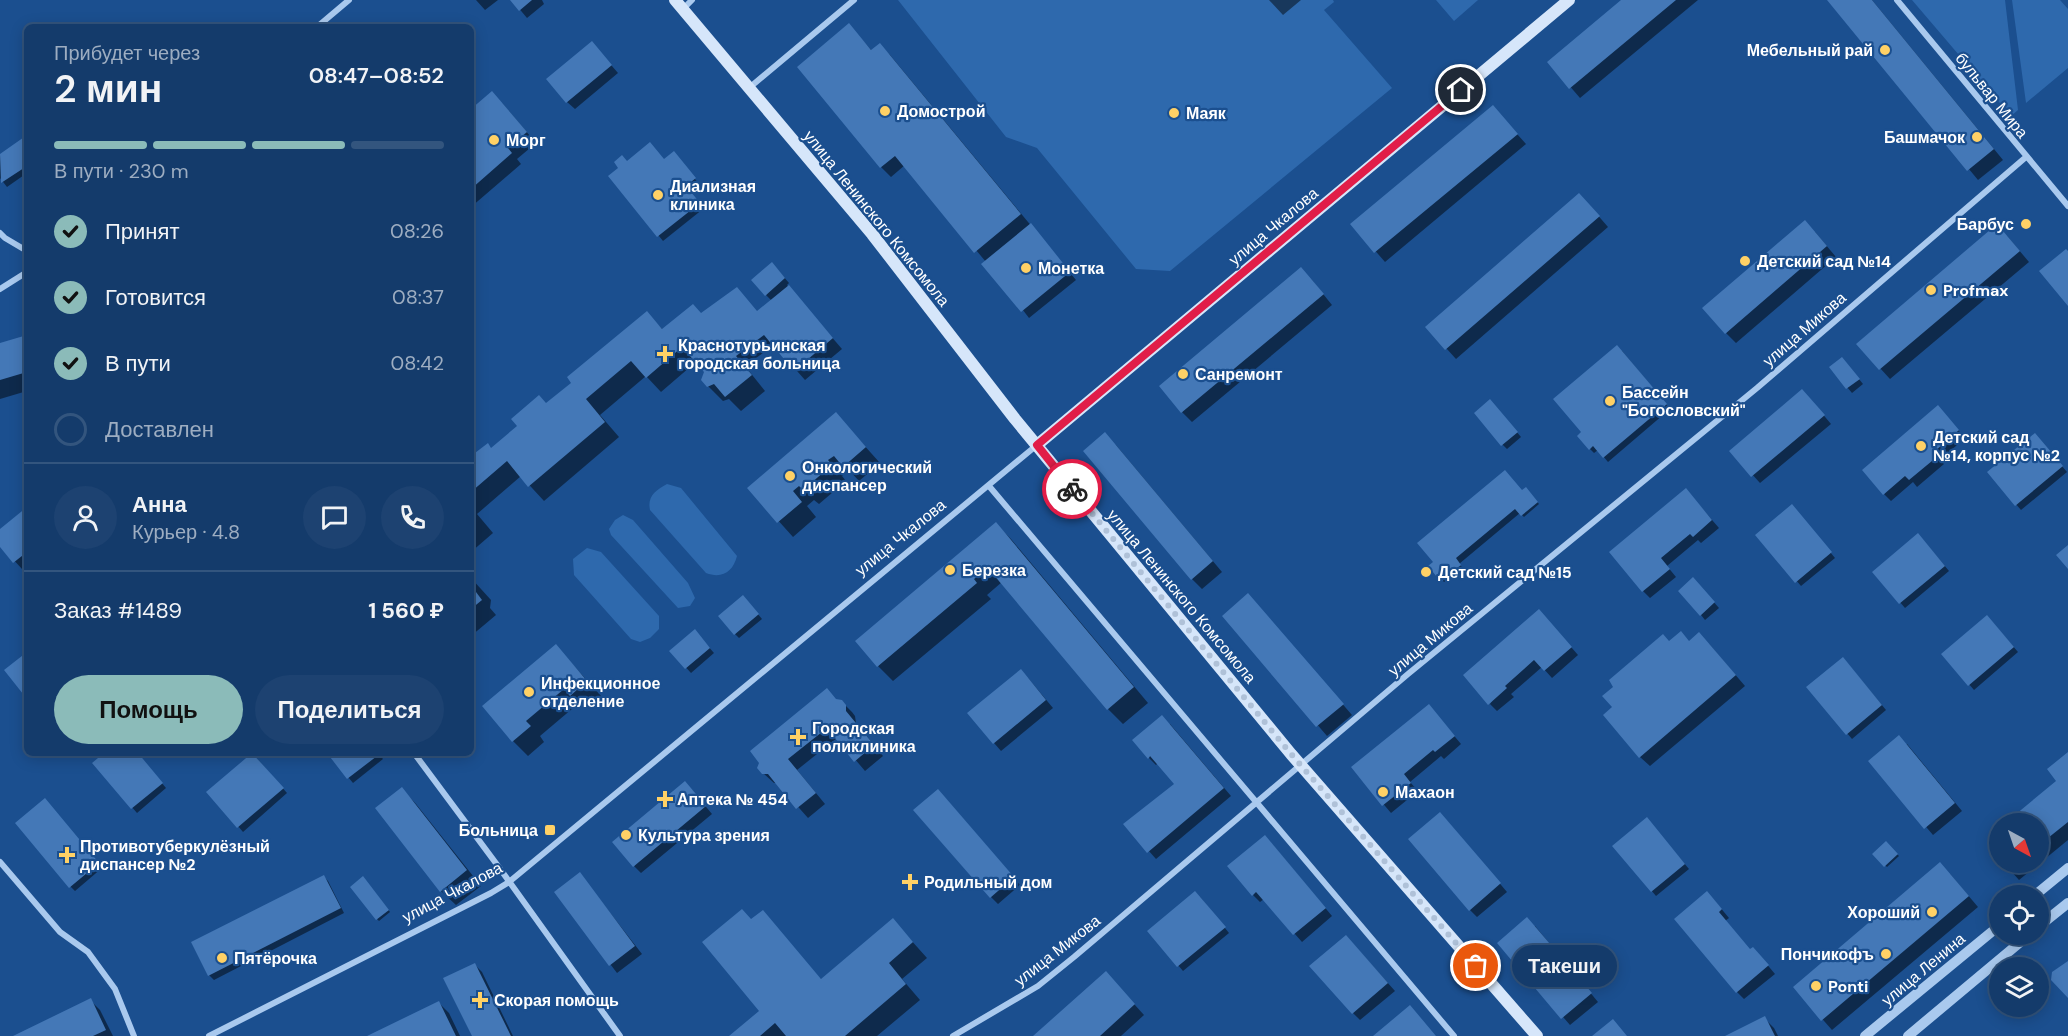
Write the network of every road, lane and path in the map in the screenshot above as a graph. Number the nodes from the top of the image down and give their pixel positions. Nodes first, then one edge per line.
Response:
1 (349, 0) edge
2 (854, 0) edge
3 (1569, 0) edge
4 (1897, 0) edge
5 (683, 3) edge
6 (321, 24) edge
7 (748, 88) junction
8 (2026, 157) junction
9 (2068, 206) edge
10 (0, 233) edge
11 (24, 249) edge
12 (24, 274) edge
13 (0, 289) edge
14 (1037, 445) junction
15 (989, 486) junction
16 (416, 756) edge
17 (1301, 765) junction
18 (1256, 801) junction
19 (0, 862) edge
20 (2068, 868) edge
21 (509, 882) junction
22 (2047, 885) edge
23 (2068, 903) edge
24 (2049, 918) edge
25 (1989, 933) edge
26 (2017, 945) edge
27 (134, 1036) edge
28 (209, 1036) edge
29 (620, 1036) edge
30 (953, 1036) edge
31 (1454, 1036) edge
32 (1537, 1036) edge
33 (1865, 1036) edge
34 (1908, 1036) edge

1 - 6 street
2 - 7 street
3 - 14 main road, улица Чкалова
4 - 8 street, бульвар Мира
5 - 7 main road, улица Ленинского Комсомола
7 - 14 main road, улица Ленинского Комсомола
8 - 9 street, бульвар Мира
8 - 17 street, улица Микова
10 - 11 street
12 - 13 street
14 - 15 street, улица Чкалова
14 - 17 main road, улица Ленинского Комсомола
15 - 18 street
15 - 21 street, улица Чкалова
16 - 21 street
17 - 18 street, улица Микова
17 - 32 main road, улица Ленинского Комсомола
18 - 30 street, улица Микова
18 - 31 street
19 - 27 street
20 - 22 street
21 - 28 street, улица Чкалова
21 - 29 street
23 - 24 street
25 - 33 street, улица Ленина
26 - 34 street

